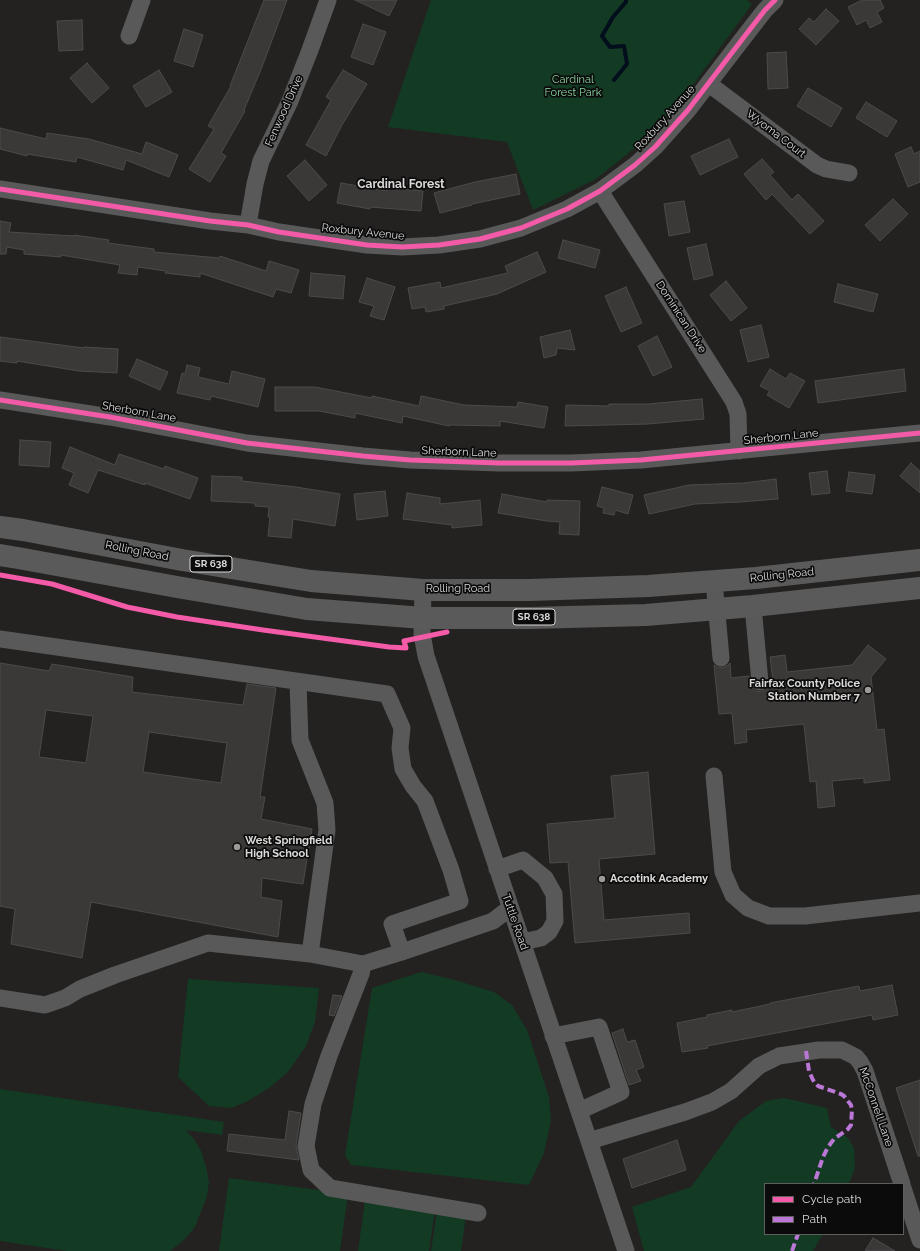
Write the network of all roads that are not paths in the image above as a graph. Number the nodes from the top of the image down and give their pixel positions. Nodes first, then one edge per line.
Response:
1 (142, 0) edge
2 (328, 0) edge
3 (775, 0) edge
4 (129, 36) dead end
5 (709, 84) junction
6 (849, 173) dead end
7 (0, 189) edge
8 (600, 191) junction
9 (248, 225) junction
10 (0, 400) edge
11 (920, 432) edge
12 (739, 451) junction
13 (0, 527) edge
14 (0, 555) edge
15 (920, 560) edge
16 (714, 581) junction
17 (920, 588) edge
18 (423, 590) junction
19 (753, 606) junction
20 (716, 609) junction
21 (423, 618) junction
22 (0, 640) edge
23 (721, 658) dead end
24 (292, 681) junction
25 (760, 682) dead end
26 (714, 776) dead end
27 (497, 869) junction
28 (920, 903) edge
29 (510, 908) junction
30 (522, 942) junction
31 (402, 952) junction
32 (310, 954) junction
33 (363, 964) junction
34 (0, 998) edge
35 (553, 1036) junction
36 (579, 1111) junction
37 (589, 1141) junction
38 (902, 1183) edge
39 (904, 1191) edge
40 (478, 1212) dead end
41 (920, 1240) edge
42 (626, 1251) edge

1 - 4 street
2 - 9 street, Fenwood Drive
3 - 5 street, Roxbury Avenue
5 - 6 street, Wyoma Court
5 - 8 street, Roxbury Avenue
7 - 9 street, Roxbury Avenue
8 - 9 street, Roxbury Avenue
8 - 12 street, Dominican Drive
10 - 12 street, Sherborn Lane
11 - 12 street, Sherborn Lane
13 - 18 main road, Rolling Road / SR 638
14 - 21 main road, SR 638
15 - 16 main road, Rolling Road / SR 638
16 - 18 main road, Rolling Road / SR 638
16 - 20 street
17 - 19 main road, SR 638
18 - 21 street, Tuttle Road
19 - 20 main road, SR 638
19 - 25 street
20 - 21 main road, SR 638
20 - 23 street
21 - 27 street, Tuttle Road
22 - 24 street
24 - 31 street
24 - 32 street
26 - 28 street
27 - 29 street, Tuttle Road
27 - 30 street
29 - 30 street, Tuttle Road
29 - 31 street
30 - 35 street, Tuttle Road
31 - 33 street
32 - 33 street
32 - 34 street
33 - 40 street
35 - 36 street, Tuttle Road
35 - 36 street
36 - 37 street, Tuttle Road
37 - 38 street, McConnell Lane
37 - 42 street, Tuttle Road
39 - 41 street

